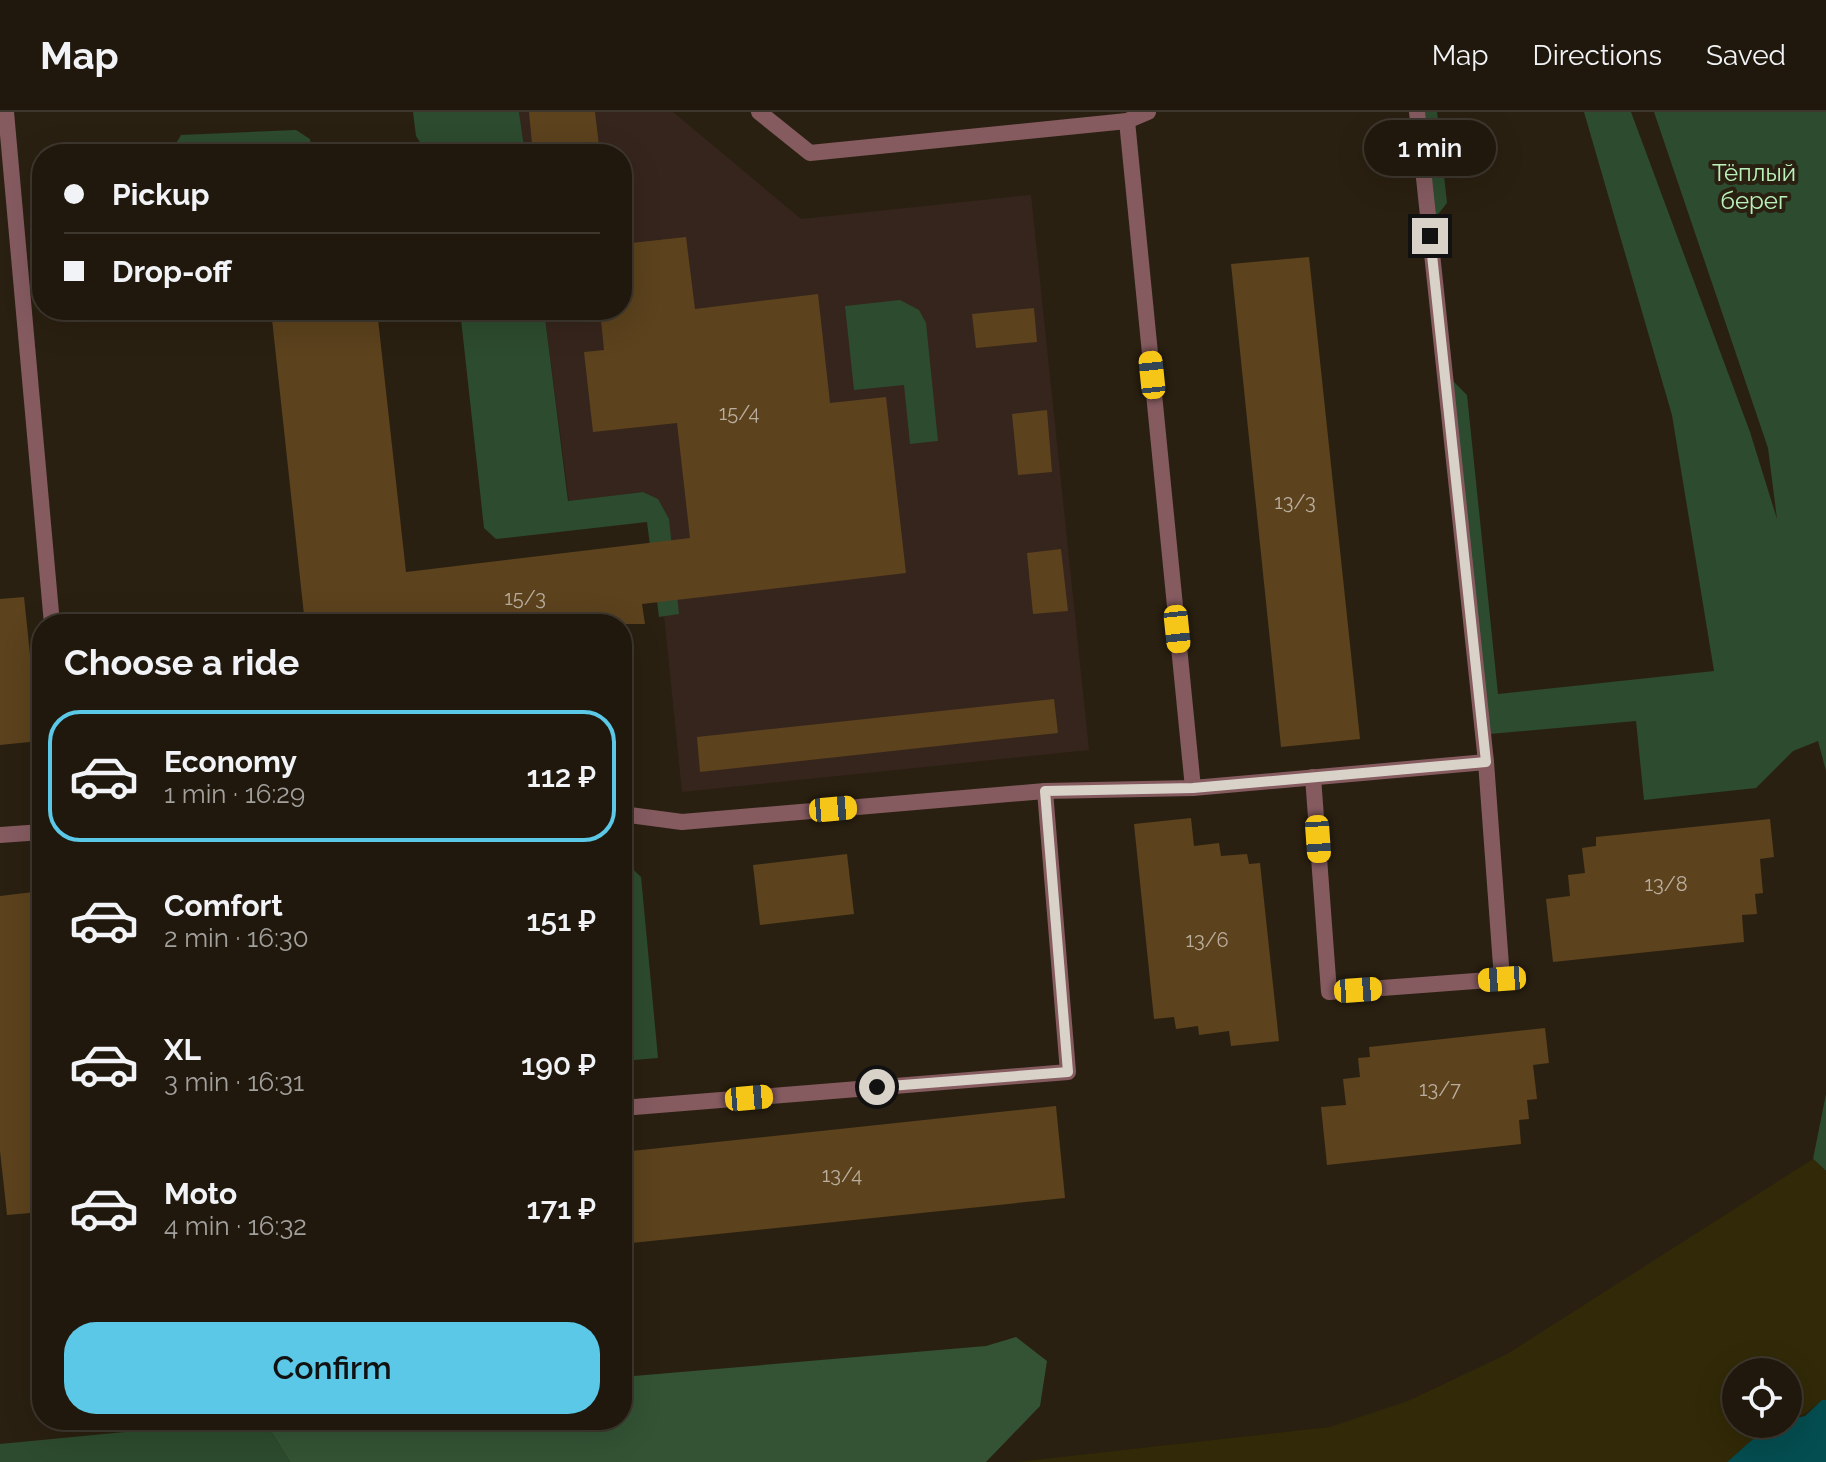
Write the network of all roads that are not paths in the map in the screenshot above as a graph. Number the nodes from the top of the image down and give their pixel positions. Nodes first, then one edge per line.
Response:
1 (6, 112) edge
2 (759, 112) edge
3 (1148, 112) edge
4 (1417, 112) edge
5 (1127, 121) junction
6 (51, 614) edge
7 (1486, 762) junction
8 (1313, 777) junction
9 (1193, 788) junction
10 (1045, 791) junction
11 (632, 815) edge
12 (32, 833) edge
13 (0, 835) edge
14 (632, 1107) edge

1 - 6 street
2 - 5 street
3 - 5 street
4 - 7 street
5 - 9 street
7 - 8 street
7 - 8 street
8 - 9 street
9 - 10 street
10 - 11 street
10 - 14 street
12 - 13 street

